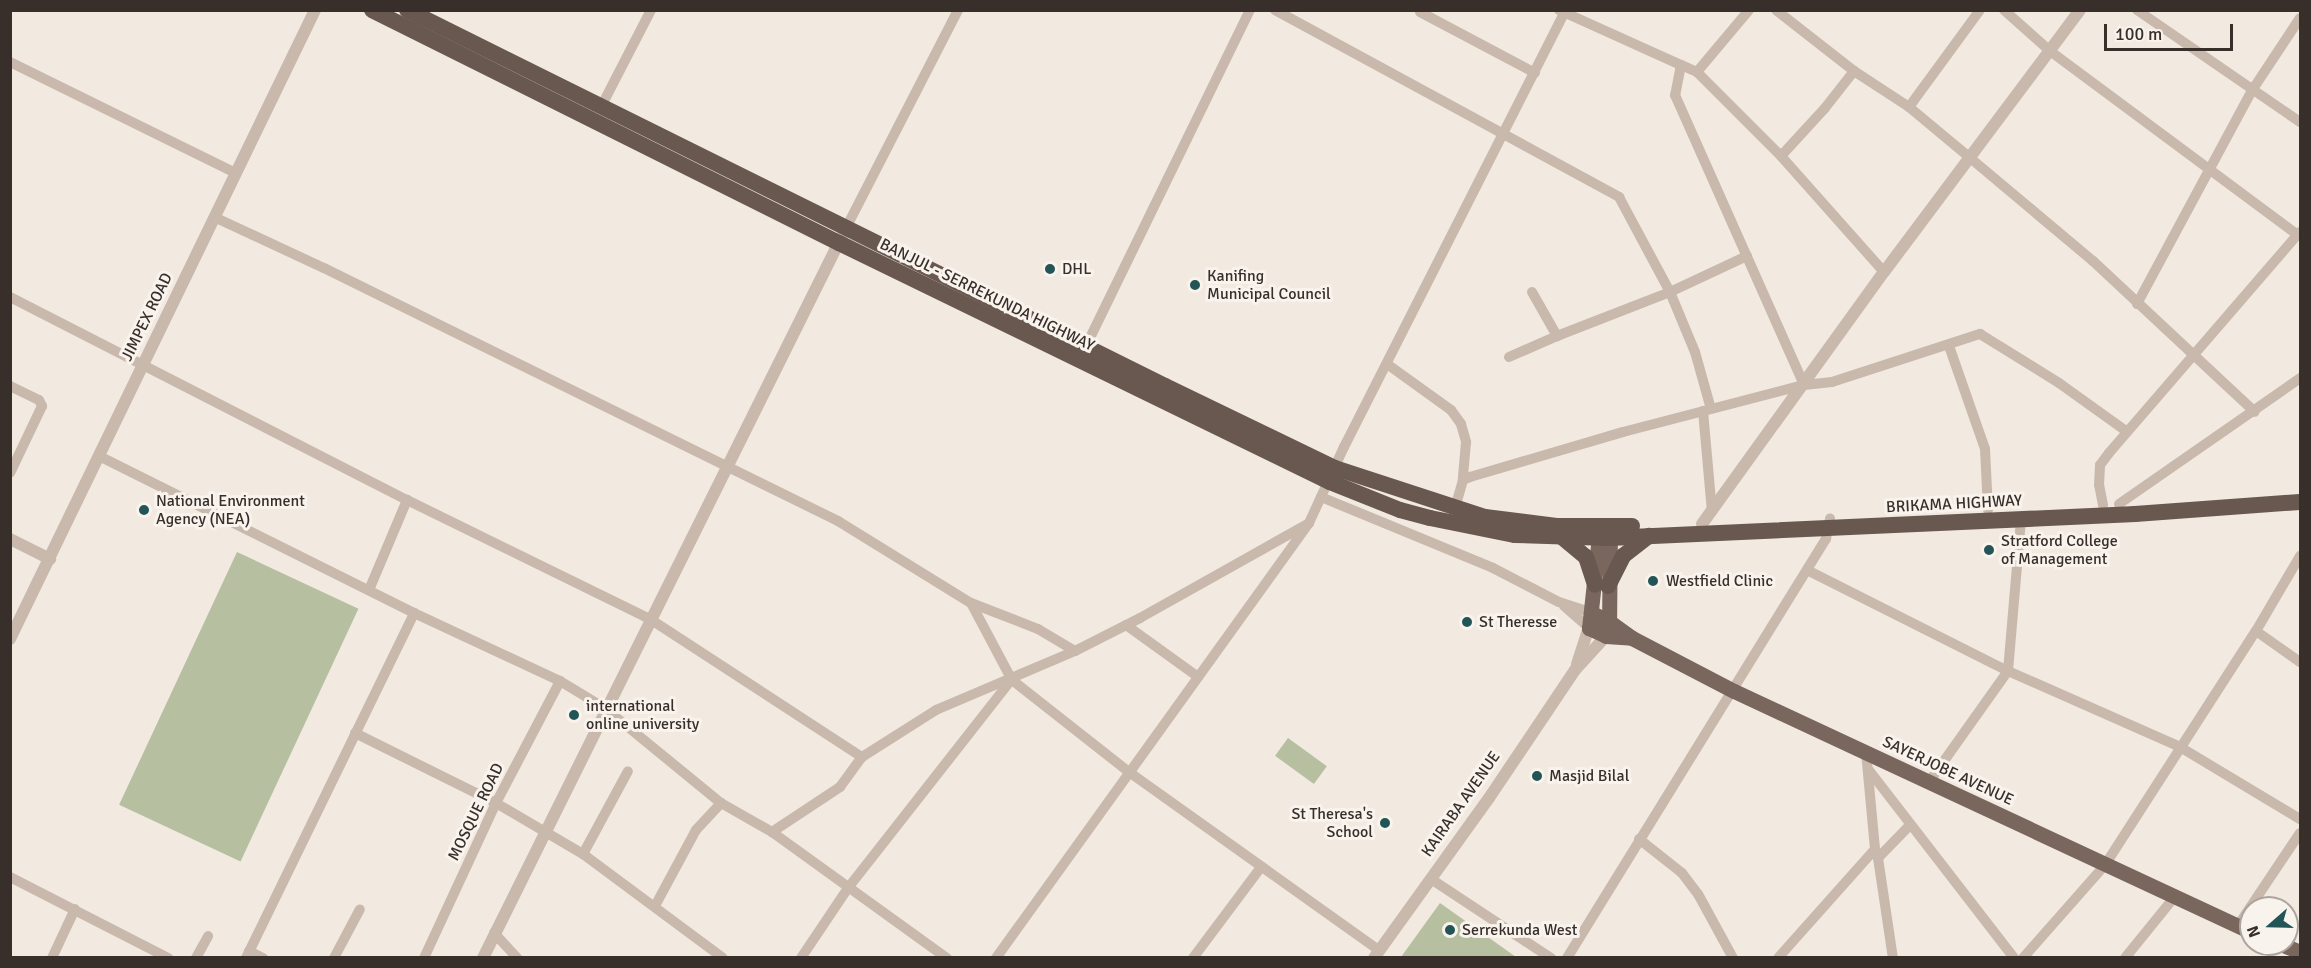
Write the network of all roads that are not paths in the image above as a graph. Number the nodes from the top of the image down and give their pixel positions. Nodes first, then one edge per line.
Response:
1 (315, 10) edge
2 (372, 10) edge
3 (407, 10) edge
4 (651, 10) edge
5 (958, 10) edge
6 (1250, 10) edge
7 (1275, 10) edge
8 (1749, 10) edge
9 (1776, 10) edge
10 (1980, 10) edge
11 (2004, 10) edge
12 (2080, 10) edge
13 (2139, 11) edge
14 (1420, 12) edge
15 (1563, 12) edge
16 (2301, 18) edge
17 (2050, 51) junction
18 (10, 62) edge
19 (1681, 65) junction
20 (1854, 70) junction
21 (1696, 72) junction
22 (1535, 73) junction
23 (2253, 89) junction
24 (602, 105) junction
25 (1909, 107) junction
26 (2301, 122) edge
27 (1504, 134) junction
28 (1781, 156) junction
29 (1970, 157) junction
30 (2211, 169) junction
31 (236, 172) junction
32 (214, 217) junction
33 (2299, 234) edge
34 (843, 236) junction
35 (1747, 256) junction
36 (1884, 272) junction
37 (1532, 291) dead end
38 (1670, 292) junction
39 (10, 297) edge
40 (2137, 304) junction
41 (1557, 336) junction
42 (1086, 346) junction
43 (1949, 346) junction
44 (2194, 355) junction
45 (1509, 357) dead end
46 (143, 364) junction
47 (1387, 364) junction
48 (2301, 378) edge
49 (1804, 385) junction
50 (10, 386) edge
51 (1707, 410) junction
52 (2255, 411) junction
53 (2126, 431) junction
54 (99, 456) junction
55 (727, 468) junction
56 (10, 473) edge
57 (1333, 475) junction
58 (1463, 480) junction
59 (2301, 492) edge
60 (1321, 497) junction
61 (407, 500) junction
62 (2301, 502) edge
63 (2111, 505) junction
64 (1455, 508) junction
65 (1988, 510) junction
66 (1707, 518) junction
67 (2021, 519) junction
68 (1310, 523) junction
69 (1830, 523) junction
70 (1604, 532) junction
71 (1649, 536) junction
72 (1562, 537) junction
73 (10, 539) edge
74 (2301, 556) edge
75 (50, 559) junction
76 (1807, 570) junction
77 (1601, 586) junction
78 (369, 590) junction
79 (1559, 602) junction
80 (971, 603) junction
81 (414, 613) junction
82 (1592, 613) junction
83 (650, 619) junction
84 (1126, 625) junction
85 (1588, 628) junction
86 (1608, 629) junction
87 (2256, 632) junction
88 (10, 639) edge
89 (1075, 651) junction
90 (2301, 662) edge
91 (1575, 670) junction
92 (2008, 671) junction
93 (1198, 677) junction
94 (1012, 680) junction
95 (560, 681) junction
96 (1734, 691) junction
97 (606, 709) junction
98 (355, 733) junction
99 (2180, 747) junction
100 (1866, 752) junction
101 (862, 757) junction
102 (1868, 769) junction
103 (628, 771) dead end
104 (1129, 772) junction
105 (1929, 782) junction
106 (496, 803) junction
107 (721, 803) junction
108 (2301, 819) edge
109 (1910, 825) junction
110 (544, 832) junction
111 (772, 832) junction
112 (2301, 833) edge
113 (1639, 839) junction
114 (583, 854) junction
115 (1876, 854) junction
116 (2105, 865) junction
117 (1261, 867) junction
118 (10, 877) edge
119 (1431, 879) junction
120 (848, 888) junction
121 (2176, 895) junction
122 (2264, 896) edge
123 (655, 906) junction
124 (75, 909) junction
125 (360, 909) dead end
126 (2239, 926) edge
127 (494, 933) junction
128 (208, 936) dead end
129 (247, 954) edge
130 (1376, 954) edge
131 (52, 957) edge
132 (168, 957) edge
133 (196, 957) edge
134 (263, 957) edge
135 (334, 957) edge
136 (424, 957) edge
137 (483, 957) edge
138 (517, 957) edge
139 (723, 957) edge
140 (801, 957) edge
141 (947, 957) edge
142 (996, 957) edge
143 (1193, 957) edge
144 (1551, 957) edge
145 (1567, 957) edge
146 (1733, 957) edge
147 (1778, 957) edge
148 (1893, 957) edge
149 (2014, 957) edge
150 (2024, 957) edge
151 (2125, 957) edge

1 - 31 street, JIMPEX ROAD
2 - 34 highway, BANJUL - SERREKUNDA HIGHWAY
3 - 24 highway, BANJUL - SERREKUNDA HIGHWAY
4 - 24 street
5 - 34 street
6 - 42 street
7 - 27 street
8 - 21 street
9 - 20 street
10 - 25 street
11 - 17 street
12 - 17 street
13 - 23 street
14 - 22 street
15 - 19 street
15 - 22 street
16 - 23 street
17 - 29 street
17 - 30 street
18 - 31 street
19 - 21 street
19 - 35 street
20 - 25 street
20 - 28 street
21 - 28 street
22 - 27 street
23 - 26 street
23 - 30 street
24 - 34 highway, BANJUL - SERREKUNDA HIGHWAY
25 - 29 street
27 - 38 street
27 - 47 street
28 - 36 street
29 - 36 street
29 - 40 street
30 - 33 street
30 - 40 street
31 - 32 street, JIMPEX ROAD
32 - 46 street, JIMPEX ROAD
32 - 55 street
33 - 44 street
34 - 42 highway, BANJUL - SERREKUNDA HIGHWAY
34 - 55 street
34 - 57 highway, BANJUL - SERREKUNDA HIGHWAY
35 - 38 street
35 - 49 street
36 - 49 street
37 - 41 street
38 - 41 street
38 - 51 street
39 - 46 street
40 - 44 street
41 - 45 street
42 - 57 highway, BANJUL - SERREKUNDA HIGHWAY
43 - 49 street
43 - 53 street
43 - 65 street
44 - 52 street
44 - 53 street
46 - 54 street, JIMPEX ROAD
46 - 61 street
47 - 57 street
47 - 58 street
48 - 52 street
49 - 51 street
49 - 66 street
50 - 56 street
51 - 58 street
51 - 66 street
52 - 63 street
53 - 63 street
54 - 75 street, JIMPEX ROAD
54 - 78 street
55 - 80 street
55 - 83 street
57 - 60 street
57 - 64 highway, BANJUL - SERREKUNDA HIGHWAY
57 - 72 highway, BANJUL - SERREKUNDA HIGHWAY
58 - 64 street
59 - 63 highway, BRIKAMA HIGHWAY
60 - 68 street
60 - 79 street
61 - 78 street
61 - 83 street
62 - 67 highway, BRIKAMA HIGHWAY
63 - 65 highway, BRIKAMA HIGHWAY
64 - 70 highway, BANJUL - SERREKUNDA HIGHWAY
65 - 69 highway, BRIKAMA HIGHWAY
66 - 69 highway, BRIKAMA HIGHWAY
66 - 70 highway, BRIKAMA HIGHWAY
67 - 69 highway, BRIKAMA HIGHWAY
67 - 92 street
68 - 84 street
68 - 93 street
69 - 71 highway, BRIKAMA HIGHWAY
69 - 76 street
70 - 71 highway, BRIKAMA HIGHWAY
70 - 72 highway, BANJUL - SERREKUNDA HIGHWAY
70 - 77 main road, KAIRABA AVENUE
71 - 77 highway
72 - 77 highway
73 - 75 street
74 - 87 street
75 - 88 street, JIMPEX ROAD
76 - 92 street
76 - 96 street
77 - 82 main road, KAIRABA AVENUE
77 - 86 main road, KAIRABA AVENUE
78 - 81 street
79 - 82 street
79 - 85 street
80 - 89 street
80 - 94 street
81 - 95 street
81 - 98 street
82 - 85 main road, KAIRABA AVENUE
82 - 86 main road, SAYERJOBE AVENUE
83 - 97 street
83 - 101 street
84 - 89 street
84 - 93 street
85 - 86 main road, SAYERJOBE AVENUE
85 - 91 street, KAIRABA AVENUE
86 - 91 street, KAIRABA AVENUE
86 - 96 main road, SAYERJOBE AVENUE
87 - 90 street
87 - 99 street
89 - 94 street
91 - 119 street, KAIRABA AVENUE
92 - 99 street
92 - 105 street
93 - 104 street
94 - 101 street
94 - 104 street
94 - 120 street
95 - 97 street
95 - 106 street, MOSQUE ROAD
96 - 100 main road, SAYERJOBE AVENUE
96 - 113 street
97 - 107 street
97 - 110 street
98 - 106 street
98 - 129 street
99 - 108 street
99 - 116 street
100 - 102 street
100 - 105 main road, SAYERJOBE AVENUE
101 - 111 street
102 - 109 street
102 - 115 street
103 - 114 street
104 - 117 street
104 - 142 street
105 - 116 main road, SAYERJOBE AVENUE
106 - 110 street
106 - 136 street, MOSQUE ROAD
107 - 111 street
107 - 123 street
109 - 115 street
109 - 149 street
110 - 114 street
110 - 127 street
111 - 120 street
112 - 122 street
113 - 145 street
113 - 146 street
114 - 123 street
115 - 147 street
115 - 148 street
116 - 121 main road, SAYERJOBE AVENUE
116 - 150 street
117 - 130 street
117 - 143 street
118 - 124 street
119 - 130 street, KAIRABA AVENUE
119 - 144 street
120 - 140 street
120 - 141 street
121 - 126 main road, SAYERJOBE AVENUE
121 - 151 street
123 - 139 street
124 - 131 street
124 - 132 street
125 - 135 street
127 - 137 street
127 - 138 street
128 - 133 street
129 - 134 street

